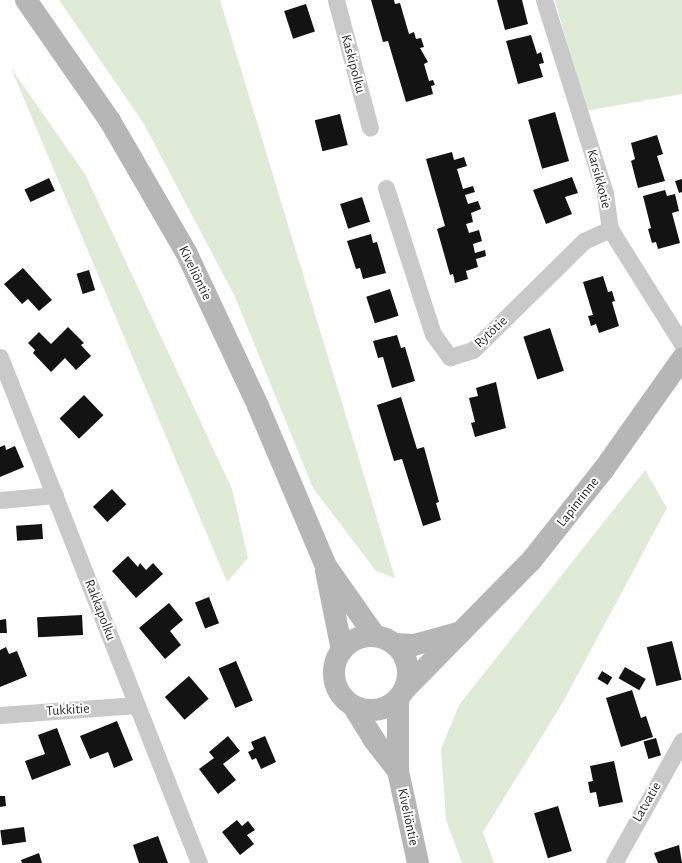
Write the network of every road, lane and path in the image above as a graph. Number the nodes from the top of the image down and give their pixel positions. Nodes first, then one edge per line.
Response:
1 (26, 0) edge
2 (336, 0) edge
3 (544, 0) edge
4 (370, 128) dead end
5 (386, 188) dead end
6 (610, 229) junction
7 (682, 344) edge
8 (0, 357) edge
9 (682, 359) edge
10 (55, 496) junction
11 (0, 500) edge
12 (326, 566) junction
13 (458, 633) junction
14 (385, 640) junction
15 (342, 650) junction
16 (401, 694) junction
17 (137, 705) junction
18 (353, 706) junction
19 (0, 715) edge
20 (682, 741) edge
21 (398, 771) junction
22 (199, 863) edge
23 (418, 863) edge
24 (614, 863) edge

1 - 12 street, Kiveliöntie
2 - 4 street, Kaskipolku
3 - 6 street, Karsikkotie
5 - 6 street, Rytötie
6 - 7 street, Karsikkotie
8 - 10 street, Rakkapolku
9 - 13 street, Lapinrinne
10 - 11 street
10 - 17 street, Rakkapolku
12 - 14 street, Kiveliöntie
12 - 15 street, Kiveliöntie
13 - 14 street, Lapinrinne
13 - 16 street, Lapinrinne
14 - 15 street
14 - 16 street
15 - 18 street
16 - 18 street
16 - 21 street, Kiveliöntie
17 - 19 street, Tukkitie
17 - 22 street, Rakkapolku
18 - 21 street, Kiveliöntie
20 - 24 street, Latvatie
21 - 23 street, Kiveliöntie

